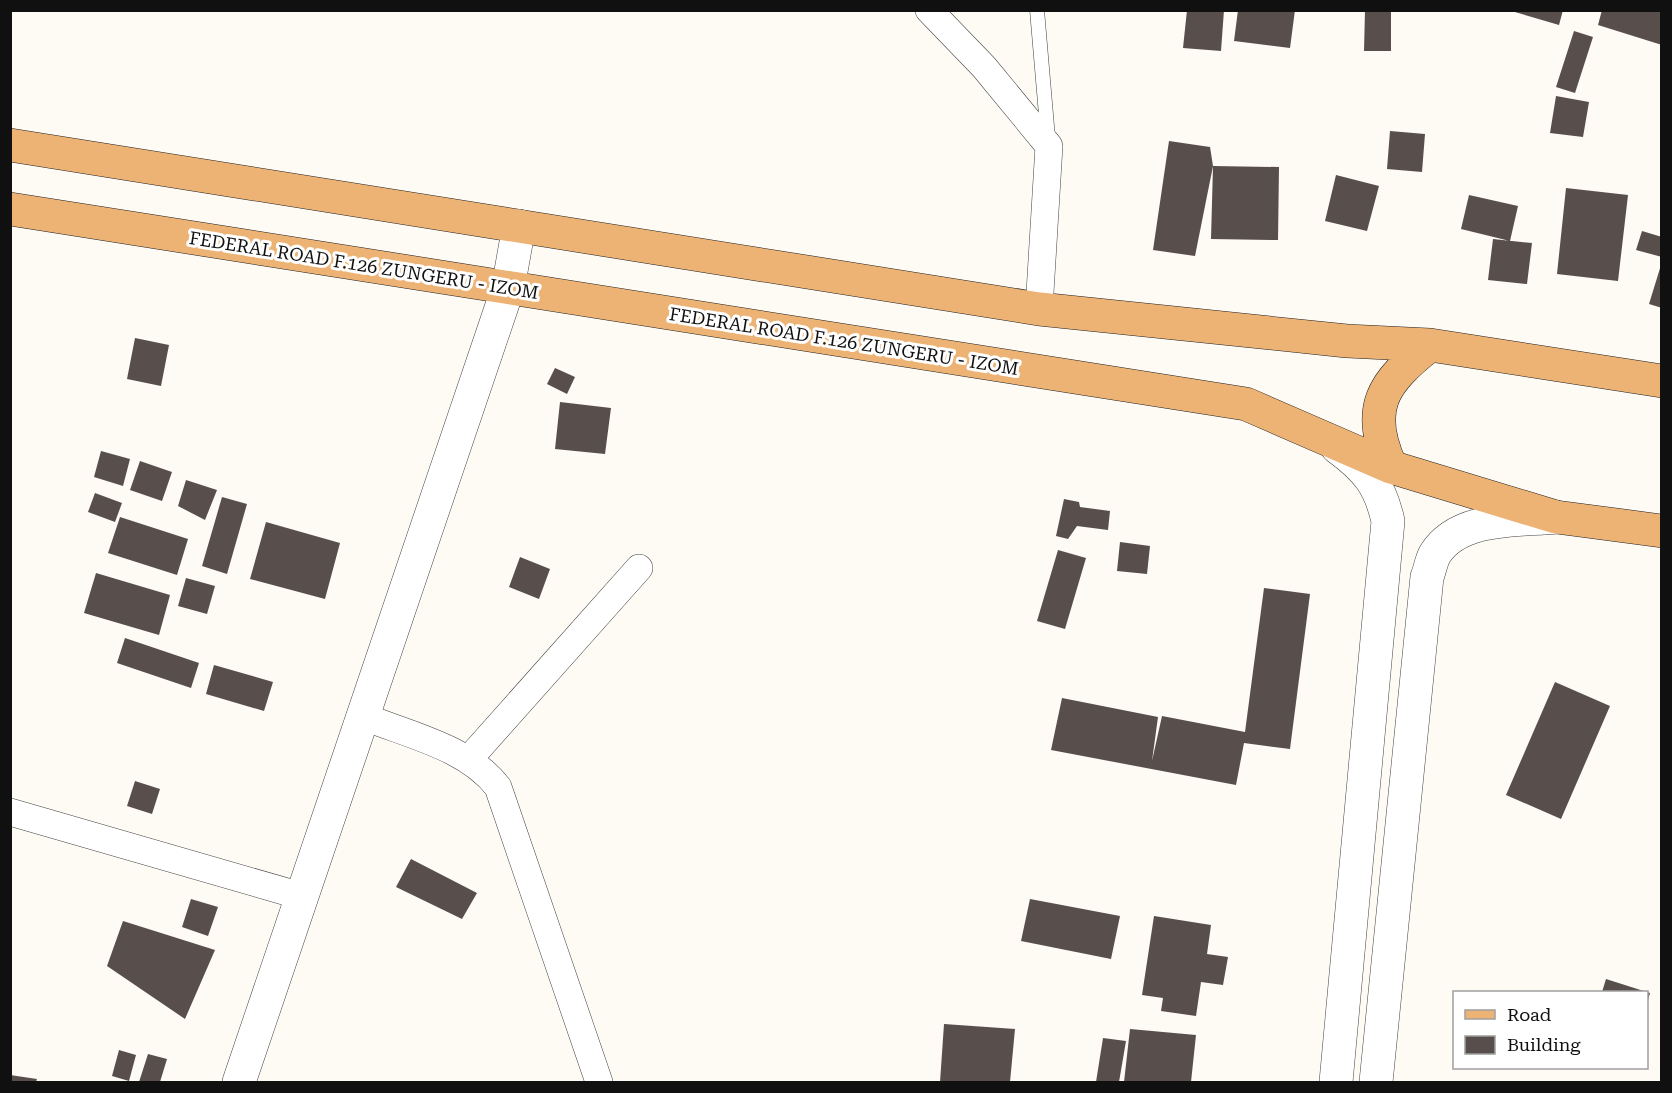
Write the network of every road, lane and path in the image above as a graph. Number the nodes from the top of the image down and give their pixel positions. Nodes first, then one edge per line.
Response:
1 (929, 10) edge
2 (1036, 10) edge
3 (10, 145) edge
4 (1049, 146) junction
5 (10, 209) edge
6 (519, 226) junction
7 (508, 288) junction
8 (1039, 309) junction
9 (1430, 345) junction
10 (1656, 376) edge
11 (1318, 434) junction
12 (1391, 467) junction
13 (1556, 517) junction
14 (1662, 531) edge
15 (639, 568) dead end
16 (362, 716) junction
17 (470, 759) junction
18 (10, 812) edge
19 (301, 896) junction
20 (239, 1083) edge
21 (599, 1083) edge
22 (1336, 1083) edge
23 (1376, 1083) edge

1 - 4 street
2 - 4 lane
3 - 6 main road
4 - 8 street
5 - 7 main road, FEDERAL ROAD F.126 ZUNGERU - IZOM
6 - 7 street
6 - 8 main road
7 - 11 main road, FEDERAL ROAD F.126 ZUNGERU - IZOM
7 - 16 street
8 - 9 main road
9 - 10 main road
9 - 12 main road
11 - 12 main road, FEDERAL ROAD F.126 ZUNGERU - IZOM
11 - 22 street
12 - 13 main road, FEDERAL ROAD F.126 ZUNGERU - IZOM
13 - 14 main road, FEDERAL ROAD F.126 ZUNGERU - IZOM
13 - 23 street
15 - 17 street
16 - 17 street
16 - 19 street
17 - 21 street
18 - 19 street
19 - 20 street

